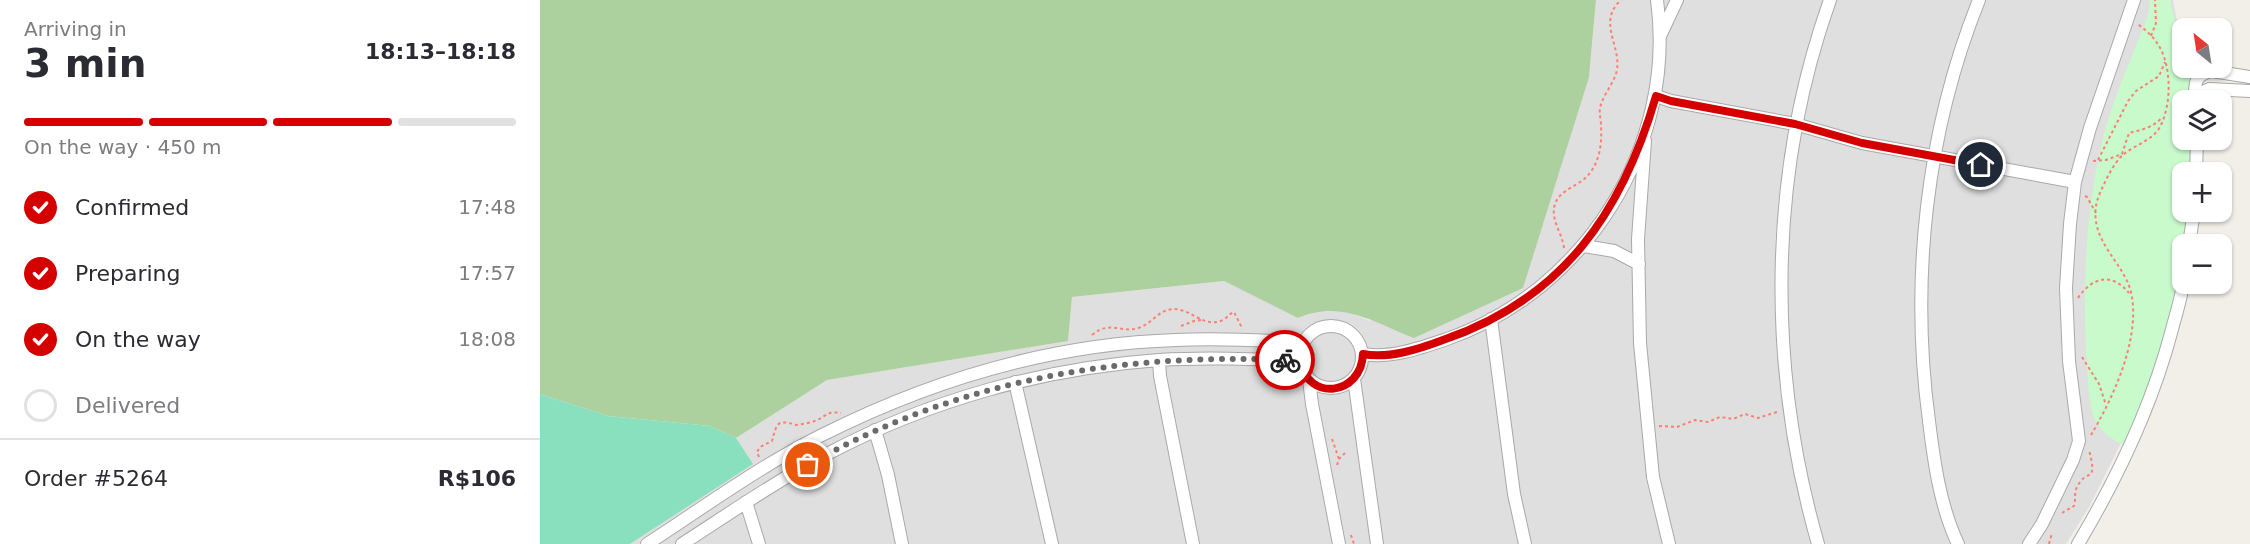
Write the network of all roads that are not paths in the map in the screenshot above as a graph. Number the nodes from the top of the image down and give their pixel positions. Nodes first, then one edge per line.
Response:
1 (1657, 0) edge
2 (1677, 0) edge
3 (1830, 0) edge
4 (1979, 0) edge
5 (2134, 0) edge
6 (1661, 34) junction
7 (2250, 77) edge
8 (2195, 90) edge
9 (2207, 90) edge
10 (2230, 90) edge
11 (2232, 90) edge
12 (2250, 91) edge
13 (1656, 96) junction
14 (1795, 124) junction
15 (1645, 134) junction
16 (1936, 157) junction
17 (2074, 187) junction
18 (1584, 246) junction
19 (1639, 264) junction
20 (2180, 294) edge
21 (1491, 319) junction
22 (1303, 343) junction
23 (1363, 354) junction
24 (1159, 360) junction
25 (1300, 361) junction
26 (1354, 379) junction
27 (1309, 380) junction
28 (1015, 382) junction
29 (875, 430) junction
30 (746, 502) junction
31 (647, 544) edge
32 (682, 544) edge
33 (759, 544) edge
34 (902, 544) edge
35 (1052, 544) edge
36 (1193, 544) edge
37 (1339, 544) edge
38 (1377, 544) edge
39 (1525, 544) edge
40 (1669, 544) edge
41 (1818, 544) edge
42 (1958, 544) edge
43 (2029, 544) edge
44 (2078, 544) edge

1 - 6 street
2 - 6 street
3 - 14 street
4 - 16 street
5 - 17 street
6 - 13 street
7 - 8 street
9 - 10 street
11 - 12 street
13 - 14 street
13 - 15 street
14 - 16 street
14 - 41 street
15 - 18 street
15 - 19 street
16 - 17 street
16 - 42 street
17 - 43 street
18 - 19 street
18 - 21 street
19 - 40 street
20 - 44 street
21 - 23 street
21 - 39 street
22 - 23 street
22 - 25 street
22 - 31 street
23 - 26 street
24 - 25 street
24 - 28 street
24 - 36 street
25 - 27 street
26 - 27 street
26 - 38 street
27 - 37 street
28 - 29 street
28 - 35 street
29 - 30 street
29 - 34 street
30 - 32 street
30 - 33 street

